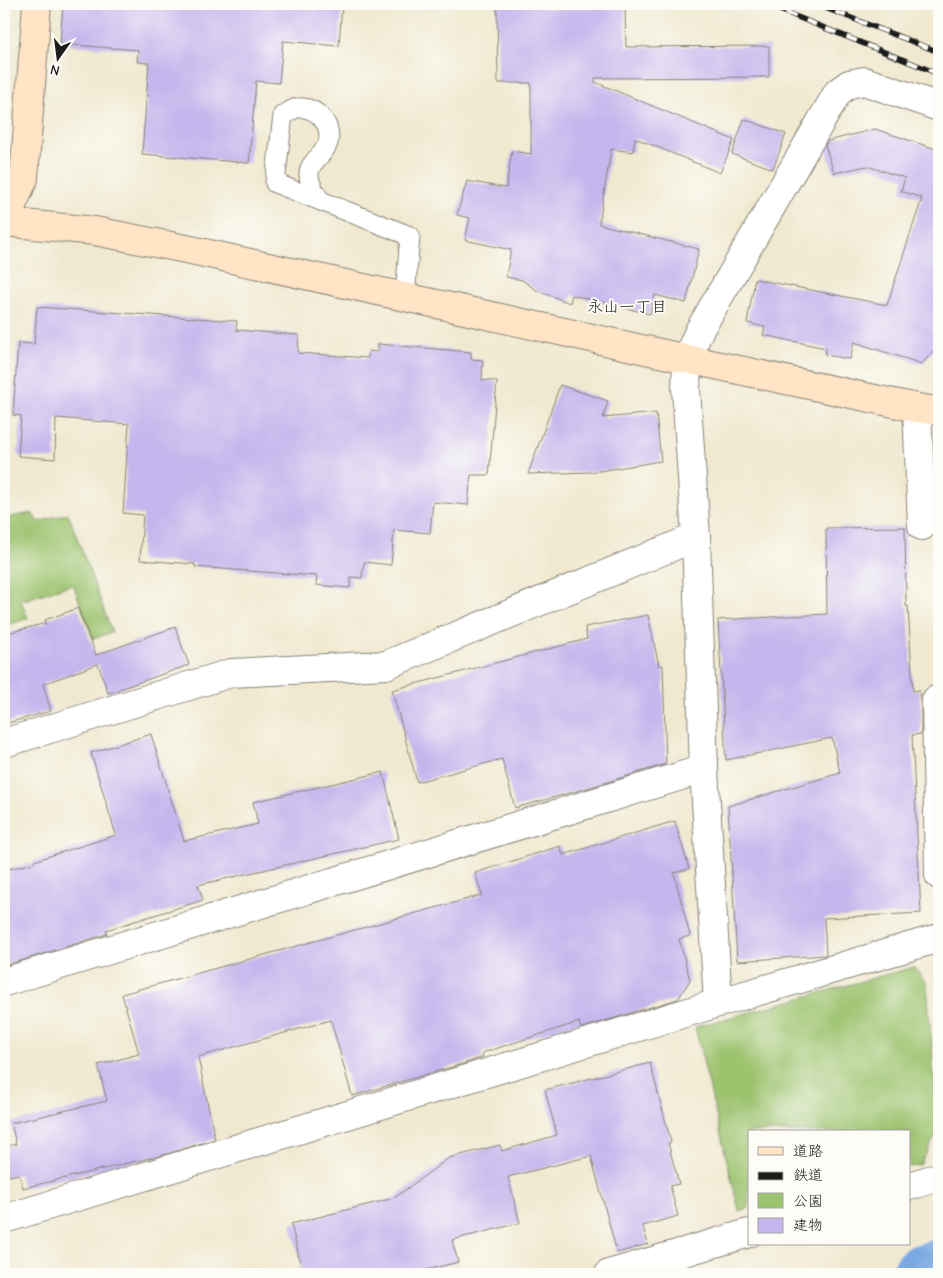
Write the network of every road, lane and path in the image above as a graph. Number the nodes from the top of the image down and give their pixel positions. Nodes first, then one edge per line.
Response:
1 (37, 4) edge
2 (939, 107) edge
3 (320, 200) junction
4 (4, 221) edge
5 (405, 297) junction
6 (687, 360) junction
7 (928, 409) edge
8 (922, 526) dead end
9 (696, 537) junction
10 (939, 699) edge
11 (4, 743) edge
12 (704, 769) junction
13 (939, 875) edge
14 (939, 938) edge
15 (4, 982) edge
16 (718, 1003) junction
17 (939, 1177) edge
18 (910, 1186) edge
19 (4, 1219) edge
20 (748, 1233) edge
21 (609, 1274) edge

1 - 4 street
2 - 6 street
3 - 3 lane
3 - 5 lane
4 - 5 street
5 - 6 street
6 - 7 street
6 - 9 street
7 - 8 street
9 - 11 street
9 - 12 street
10 - 13 street
12 - 15 street
12 - 16 street
14 - 16 street
16 - 19 street
17 - 18 street
20 - 21 street

